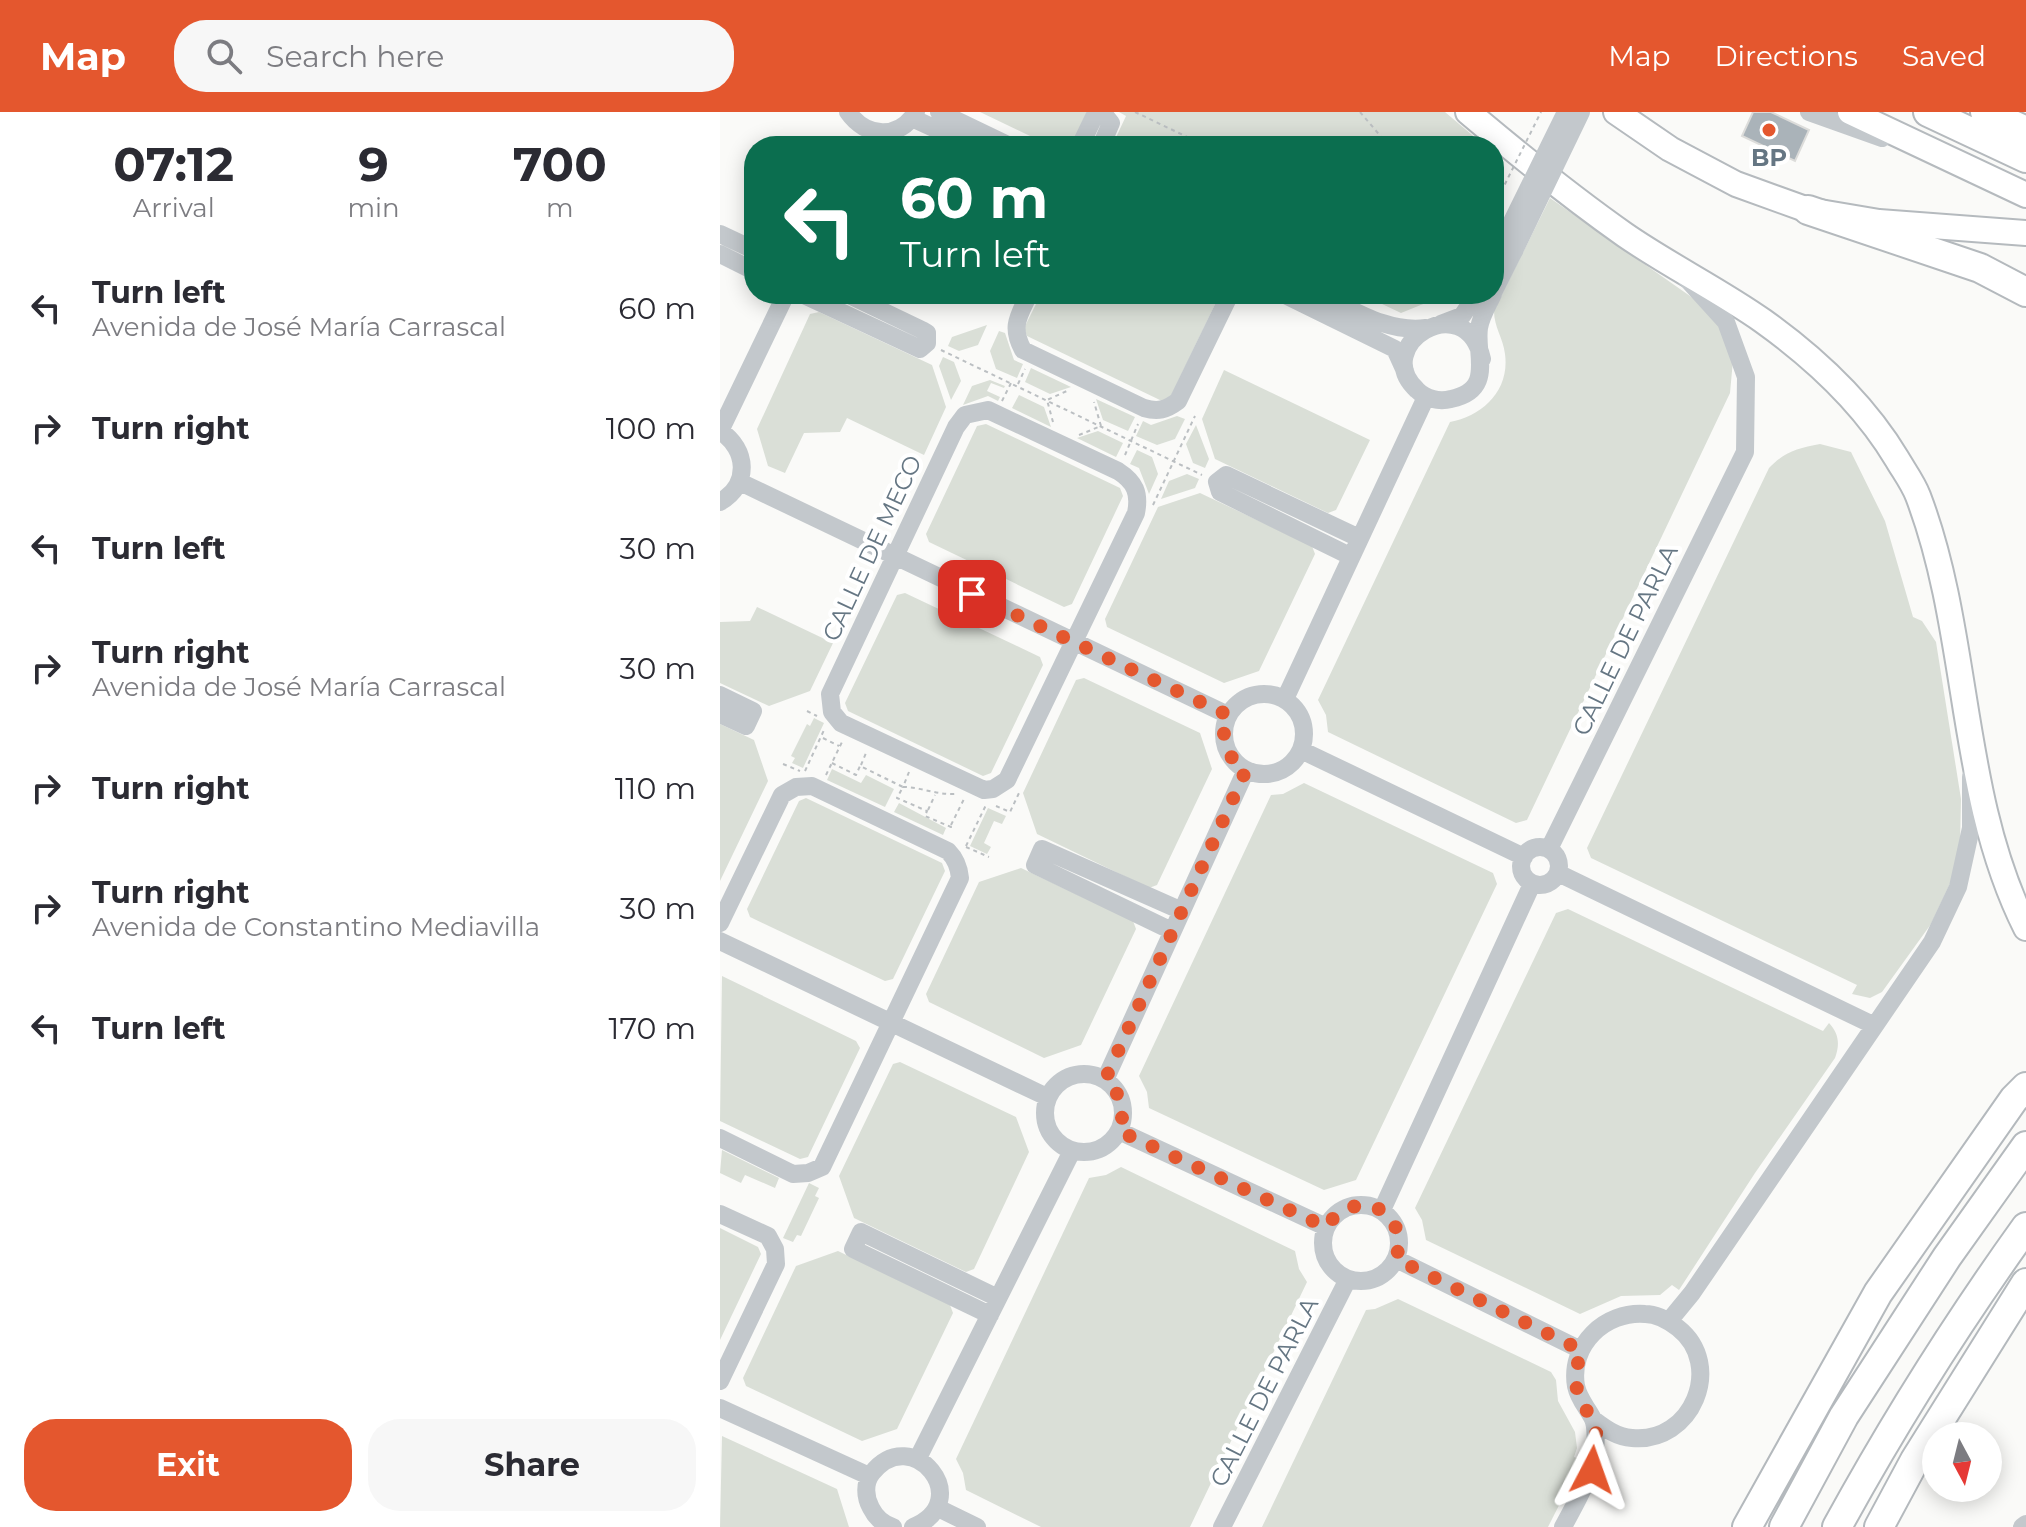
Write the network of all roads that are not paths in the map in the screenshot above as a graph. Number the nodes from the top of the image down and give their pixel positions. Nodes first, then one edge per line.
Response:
1 (848, 112) edge
2 (939, 112) edge
3 (1468, 112) edge
4 (1566, 112) edge
5 (1581, 112) edge
6 (1616, 112) edge
7 (1809, 112) edge
8 (1850, 112) edge
9 (1928, 112) edge
10 (1985, 112) edge
11 (914, 115) edge
12 (865, 129) junction
13 (2026, 131) edge
14 (861, 136) edge
15 (954, 136) edge
16 (989, 136) edge
17 (1085, 136) edge
18 (1105, 136) edge
19 (1496, 136) edge
20 (1504, 143) edge
21 (2026, 158) edge
22 (2021, 193) edge
23 (1808, 210) junction
24 (2026, 233) edge
25 (720, 234) edge
26 (744, 245) edge
27 (1504, 250) edge
28 (1504, 250) edge
29 (720, 254) edge
30 (744, 266) edge
31 (1679, 270) junction
32 (2026, 292) edge
33 (781, 304) edge
34 (823, 304) edge
35 (868, 304) edge
36 (1025, 304) edge
37 (1225, 304) edge
38 (1303, 304) edge
39 (1340, 304) edge
40 (1470, 304) edge
41 (1489, 304) edge
42 (1432, 326) junction
43 (1482, 359) junction
44 (1406, 372) junction
45 (1426, 397) junction
46 (720, 431) edge
47 (740, 482) junction
48 (720, 502) edge
49 (1359, 538) junction
50 (894, 556) junction
51 (1350, 556) junction
52 (1075, 643) junction
53 (720, 695) edge
54 (1285, 699) junction
55 (720, 714) edge
56 (1228, 715) junction
57 (1971, 748) junction
58 (1301, 750) junction
59 (1246, 770) junction
60 (1549, 849) junction
61 (1524, 857) junction
62 (1558, 873) junction
63 (1532, 884) junction
64 (1182, 911) junction
65 (720, 923) edge
66 (2026, 928) edge
67 (1172, 931) junction
68 (720, 941) edge
69 (892, 1023) junction
70 (1873, 1025) junction
71 (2026, 1069) edge
72 (1105, 1080) junction
73 (2020, 1093) edge
74 (1047, 1097) junction
75 (1119, 1131) junction
76 (720, 1138) edge
77 (2026, 1146) edge
78 (1072, 1151) junction
79 (1382, 1210) junction
80 (720, 1214) edge
81 (1326, 1227) junction
82 (2026, 1227) edge
83 (1396, 1259) junction
84 (1348, 1279) junction
85 (2026, 1283) edge
86 (994, 1306) junction
87 (1669, 1321) junction
88 (1581, 1350) junction
89 (720, 1381) edge
90 (720, 1408) edge
91 (1594, 1420) junction
92 (918, 1458) junction
93 (869, 1476) junction
94 (938, 1508) junction
95 (888, 1526) edge
96 (913, 1527) edge
97 (977, 1527) edge
98 (1222, 1527) edge
99 (1563, 1527) edge
100 (1747, 1527) edge
101 (1784, 1527) edge
102 (1837, 1527) edge
103 (1879, 1527) edge

1 - 12 street
2 - 16 street
3 - 19 main road
4 - 27 street, bridge
5 - 28 street, bridge
6 - 23 main road
7 - 22 street
8 - 22 main road
9 - 21 highway
10 - 13 highway
11 - 12 street
11 - 15 street
12 - 14 street
17 - 18 street
20 - 31 main road
23 - 24 main road
23 - 32 highway
25 - 26 street
29 - 30 street
31 - 57 main road
31 - 60 street, CALLE DE PARLA
33 - 46 street
34 - 35 street
36 - 37 street
38 - 44 street
39 - 42 street
40 - 42 street
41 - 43 street
42 - 43 street
42 - 44 street
43 - 45 street
44 - 45 street
45 - 49 street
46 - 47 street
47 - 48 street
47 - 50 street
49 - 51 street
49 - 51 street
50 - 52 street
50 - 52 street, CALLE DE MECO
50 - 52 street, CALLE DE MECO
51 - 54 street
52 - 56 street
53 - 55 street
54 - 56 street
54 - 58 street
56 - 59 street
57 - 66 main road
57 - 70 street
58 - 59 street
58 - 61 street
59 - 64 street
60 - 61 street
60 - 62 street
61 - 63 street
62 - 63 street
62 - 70 street
63 - 79 street
64 - 67 street
64 - 67 street
65 - 69 street
67 - 72 street
68 - 69 street
69 - 74 street
69 - 76 street
70 - 87 street
71 - 73 highway
72 - 74 street
72 - 75 street
73 - 100 highway
74 - 78 street
75 - 78 street
75 - 81 street
77 - 101 highway
78 - 86 street
79 - 81 street
79 - 83 street
80 - 89 street
81 - 84 street
82 - 102 highway
83 - 84 street
83 - 88 street
84 - 98 street, CALLE DE PARLA
85 - 103 highway
86 - 86 street
86 - 92 street
87 - 88 street
87 - 91 street
88 - 91 street
90 - 93 street
91 - 99 street
92 - 93 street
92 - 94 street
93 - 95 street
94 - 96 street
94 - 97 street

